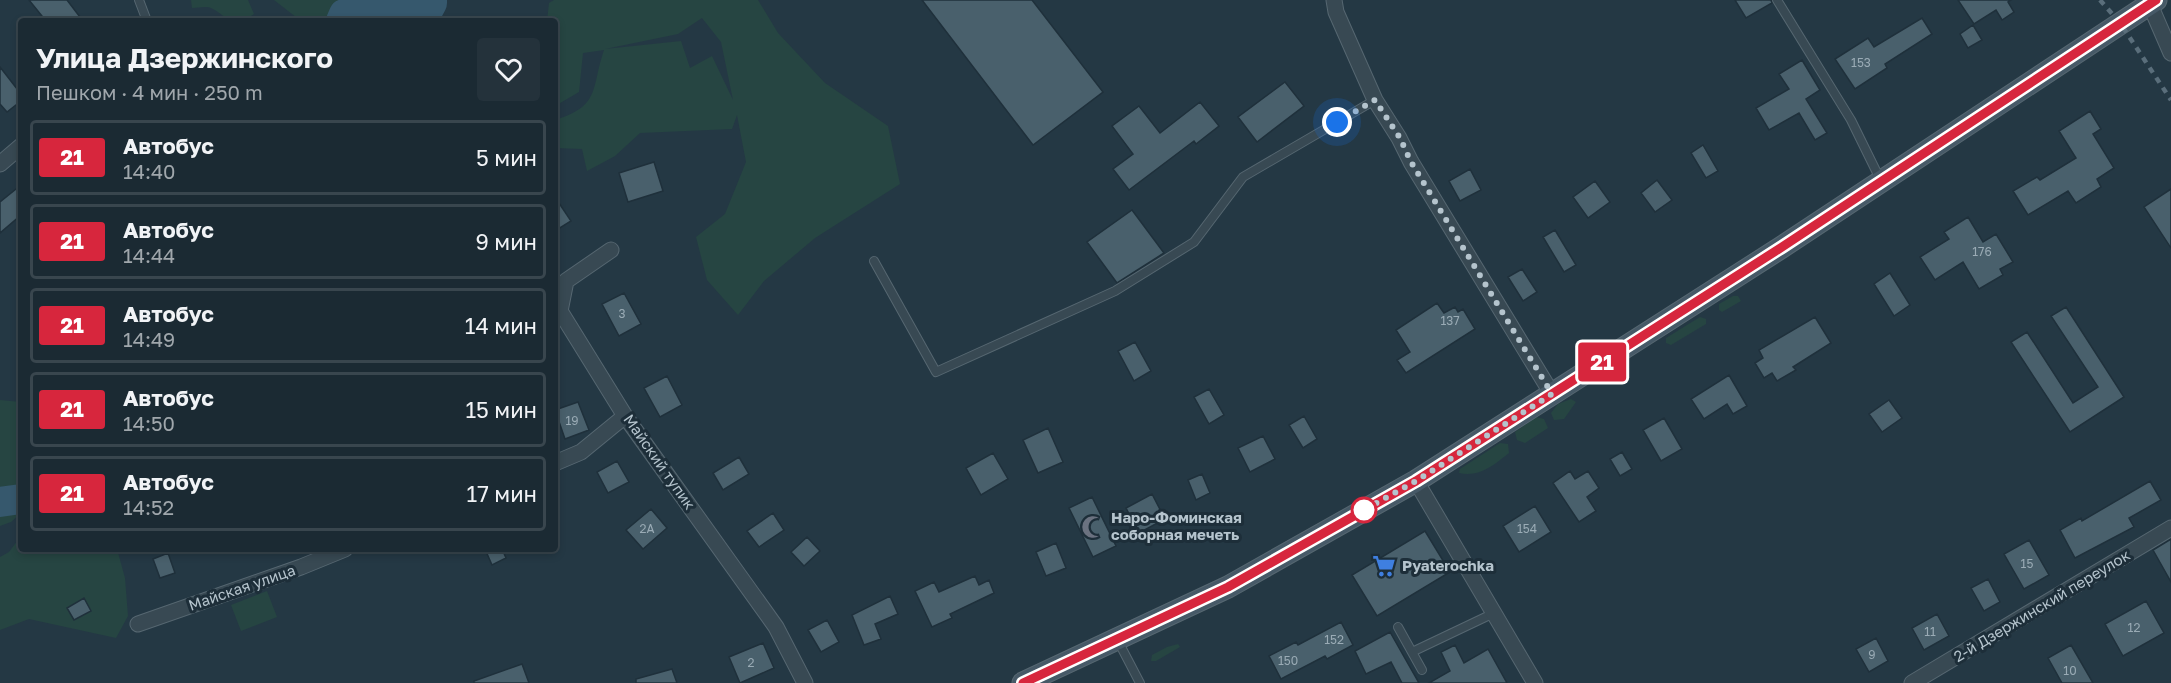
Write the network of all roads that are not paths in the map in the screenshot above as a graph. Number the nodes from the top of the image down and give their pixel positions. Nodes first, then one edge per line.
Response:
1 (139, 0) edge
2 (1334, 0) edge
3 (1777, 0) edge
4 (2151, 1) edge
5 (146, 18) edge
6 (2171, 53) edge
7 (1375, 100) junction
8 (18, 149) edge
9 (0, 164) edge
10 (1881, 182) junction
11 (611, 250) dead end
12 (874, 261) dead end
13 (1552, 394) junction
14 (625, 416) junction
15 (558, 462) edge
16 (1416, 481) junction
17 (2171, 528) edge
18 (338, 552) edge
19 (1494, 613) junction
20 (138, 624) dead end
21 (1398, 627) dead end
22 (1117, 639) junction
23 (1412, 652) junction
24 (1422, 670) dead end
25 (805, 683) edge
26 (1023, 683) edge
27 (1140, 683) edge
28 (1535, 683) edge
29 (1912, 683) edge

1 - 5 lane
2 - 7 street
3 - 10 lane
4 - 6 street
4 - 10 main road
7 - 12 lane
7 - 13 street
8 - 9 street
10 - 13 main road
11 - 14 street, Майский тупик
13 - 16 main road
14 - 15 street
14 - 25 street, Майский тупик
16 - 19 street
16 - 22 main road
17 - 29 street, 2-й Дзержинский переулок
18 - 20 street, Майская улица
19 - 23 lane
19 - 28 street
21 - 23 lane
22 - 26 main road
22 - 27 lane
23 - 24 lane

